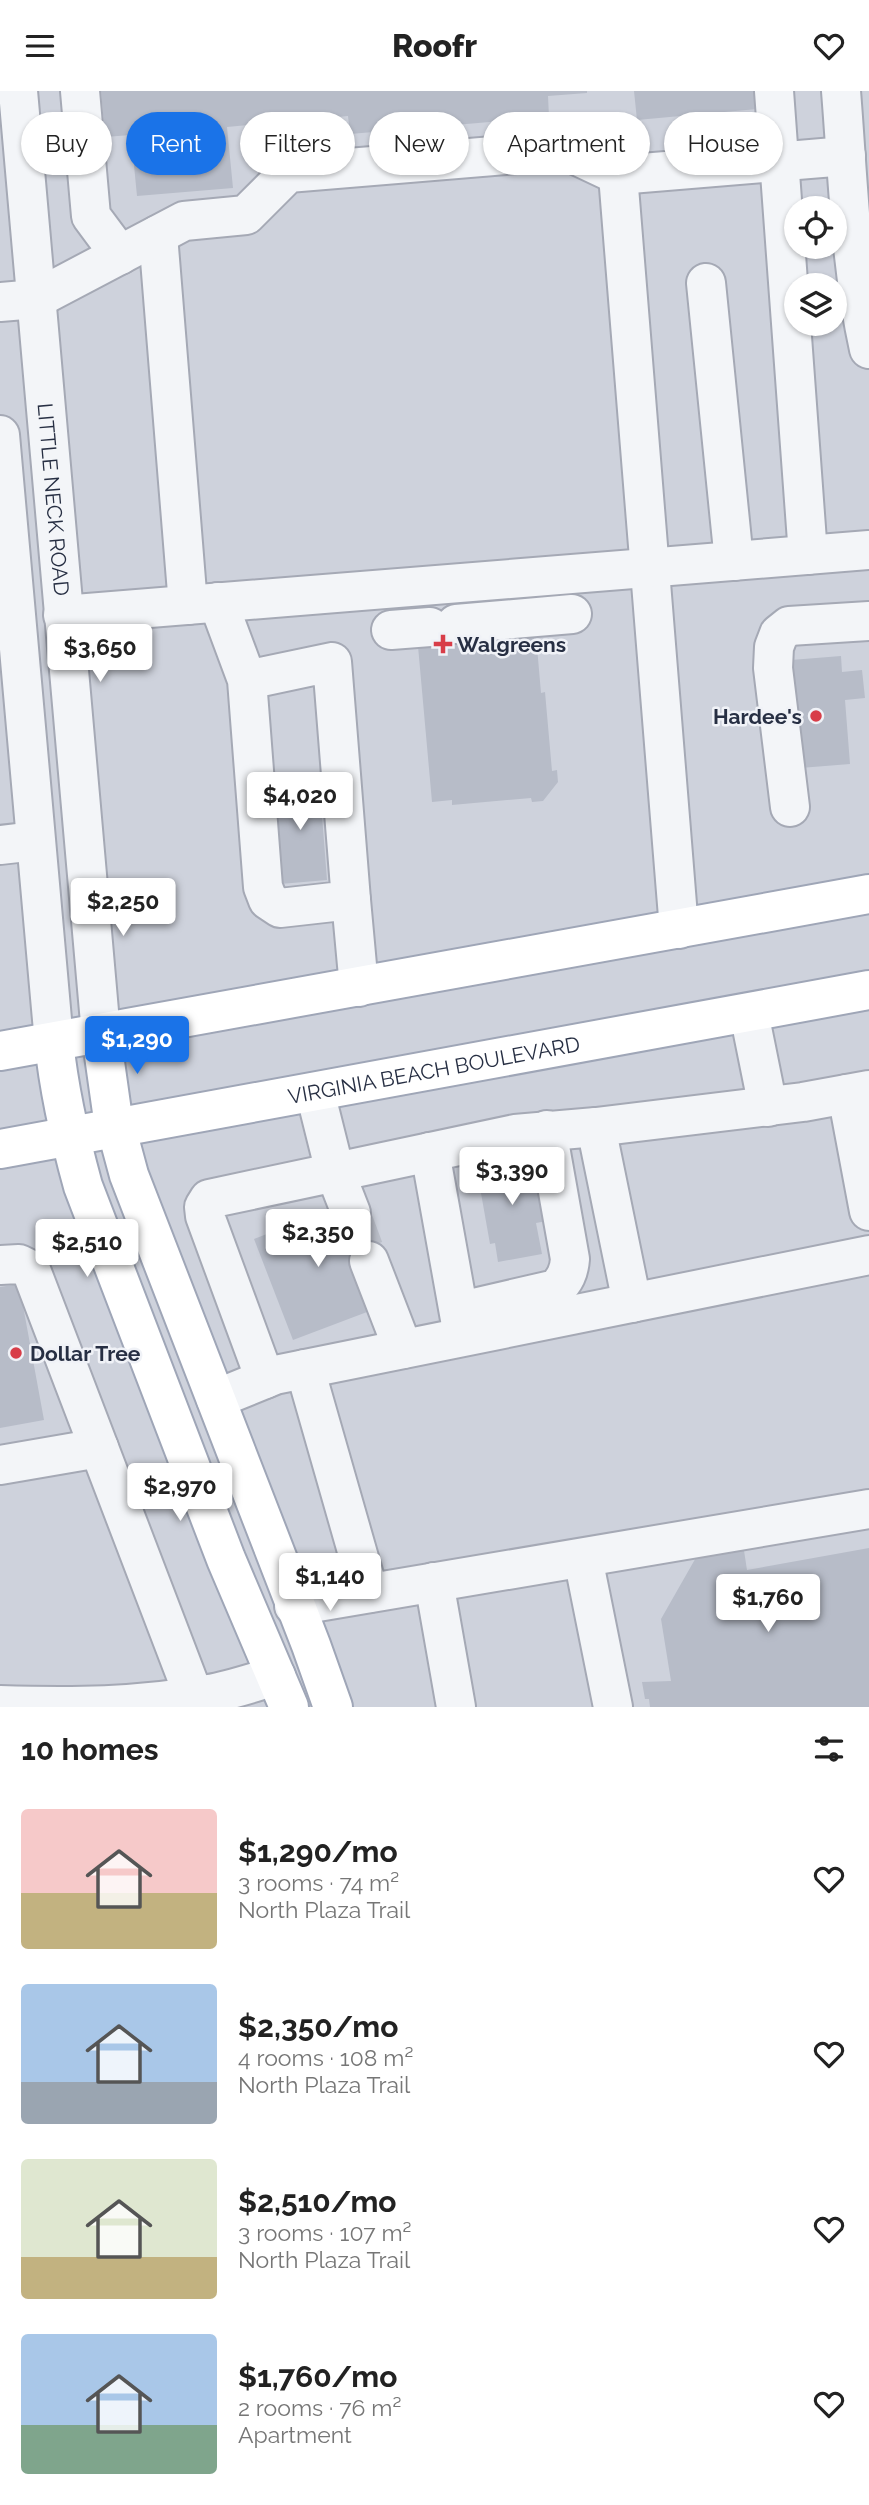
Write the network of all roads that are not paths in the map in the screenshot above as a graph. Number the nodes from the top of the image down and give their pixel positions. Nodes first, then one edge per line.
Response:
1 (18, 91) edge
2 (79, 91) edge
3 (774, 91) edge
4 (841, 91) edge
5 (776, 112) edge
6 (846, 156) junction
7 (483, 157) edge
8 (783, 162) edge
9 (618, 175) edge
10 (782, 175) edge
11 (158, 235) junction
12 (120, 255) junction
13 (706, 283) dead end
14 (18, 300) edge
15 (869, 349) edge
16 (0, 435) edge
17 (869, 550) edge
18 (808, 555) junction
19 (734, 561) junction
20 (650, 568) junction
21 (203, 604) junction
22 (572, 614) dead end
23 (64, 615) junction
24 (869, 621) edge
25 (391, 630) dead end
26 (247, 680) junction
27 (14, 757) edge
28 (790, 807) dead end
29 (17, 843) edge
30 (869, 894) edge
31 (351, 900) junction
32 (679, 929) junction
33 (359, 987) junction
34 (869, 991) edge
35 (749, 1013) junction
36 (102, 1034) junction
37 (54, 1042) junction
38 (0, 1051) edge
39 (315, 1092) junction
40 (858, 1092) edge
41 (768, 1107) junction
42 (596, 1127) junction
43 (115, 1128) junction
44 (547, 1130) junction
45 (70, 1137) junction
46 (0, 1149) edge
47 (430, 1151) junction
48 (335, 1172) junction
49 (869, 1211) edge
50 (351, 1213) tunnel mouth
51 (869, 1255) edge
52 (369, 1261) tunnel mouth
53 (0, 1265) edge
54 (632, 1303) junction
55 (461, 1324) junction
56 (403, 1349) junction
57 (305, 1369) junction
58 (265, 1379) junction
59 (216, 1399) junction
60 (99, 1448) junction
61 (0, 1465) edge
62 (869, 1509) edge
63 (583, 1557) junction
64 (434, 1582) junction
65 (369, 1593) junction
66 (295, 1606) junction
67 (282, 1692) edge
68 (196, 1702) edge
69 (0, 1705) edge
70 (120, 1706) edge
71 (333, 1707) edge
72 (456, 1707) edge
73 (613, 1707) edge

1 - 14 street, LITTLE NECK ROAD
2 - 12 street
3 - 5 street
4 - 6 street
6 - 8 street
6 - 15 street
7 - 11 street
9 - 20 street
10 - 18 street
11 - 12 street
11 - 21 street
12 - 14 street
13 - 19 street
14 - 23 street, LITTLE NECK ROAD
16 - 27 street
17 - 18 street
18 - 19 street
19 - 20 street
20 - 21 street
20 - 32 street
21 - 23 street
21 - 26 street
22 - 25 street
23 - 36 street, LITTLE NECK ROAD
24 - 28 street
26 - 31 street
26 - 31 street
27 - 29 street
29 - 37 street
30 - 32 main road
31 - 33 street
32 - 33 main road
33 - 36 main road
34 - 35 main road, VIRGINIA BEACH BOULEVARD
35 - 39 main road, VIRGINIA BEACH BOULEVARD
35 - 41 street
36 - 37 main road
36 - 43 main road
37 - 38 main road
37 - 45 main road
39 - 43 main road, VIRGINIA BEACH BOULEVARD
39 - 48 street
40 - 41 street
40 - 49 street
41 - 42 street
42 - 44 street
42 - 54 street
43 - 45 main road, VIRGINIA BEACH BOULEVARD
43 - 59 main road
44 - 47 street
44 - 55 street
45 - 46 main road, VIRGINIA BEACH BOULEVARD
45 - 67 main road
47 - 48 street
47 - 55 street
48 - 50 street
48 - 58 street
51 - 54 street
52 - 56 street
53 - 60 street
54 - 55 street
55 - 56 street
56 - 57 street
57 - 58 street
57 - 65 street
58 - 59 street
59 - 66 main road
60 - 61 street
60 - 68 street
62 - 63 street
63 - 64 street
63 - 73 street
64 - 65 street
64 - 72 street
65 - 66 street
66 - 71 main road
67 - 68 street
68 - 70 street
69 - 70 street

